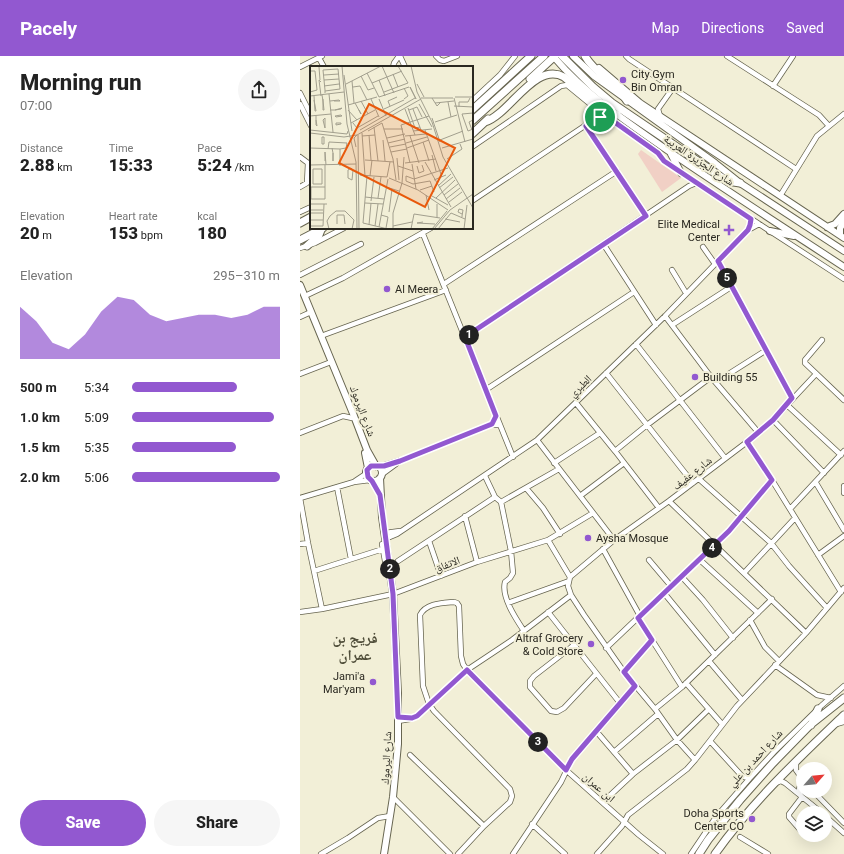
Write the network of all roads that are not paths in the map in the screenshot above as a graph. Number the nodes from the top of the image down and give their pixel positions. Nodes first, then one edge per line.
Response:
1 (399, 56) edge
2 (436, 56) edge
3 (457, 56) edge
4 (515, 56) edge
5 (525, 56) edge
6 (531, 56) edge
7 (544, 56) edge
8 (554, 56) edge
9 (562, 56) edge
10 (573, 56) edge
11 (585, 56) edge
12 (588, 56) edge
13 (626, 56) edge
14 (727, 56) edge
15 (793, 56) edge
16 (320, 57) edge
17 (393, 66) edge
18 (404, 66) edge
19 (520, 66) junction
20 (300, 67) edge
21 (774, 86) junction
22 (673, 88) junction
23 (300, 93) edge
24 (627, 101) junction
25 (300, 104) edge
26 (473, 107) edge
27 (595, 108) junction
28 (305, 109) junction
29 (310, 113) edge
30 (844, 114) edge
31 (617, 115) junction
32 (606, 116) junction
33 (660, 116) junction
34 (595, 119) junction
35 (473, 120) edge
36 (485, 122) junction
37 (310, 123) edge
38 (586, 126) junction
39 (662, 126) junction
40 (674, 126) junction
41 (829, 126) junction
42 (473, 133) edge
43 (473, 146) edge
44 (670, 152) junction
45 (300, 157) edge
46 (309, 162) edge
47 (796, 168) junction
48 (617, 172) junction
49 (681, 173) junction
50 (688, 178) junction
51 (696, 183) junction
52 (740, 183) junction
53 (300, 187) edge
54 (687, 188) junction
55 (780, 196) junction
56 (473, 200) edge
57 (310, 207) edge
58 (300, 212) edge
59 (844, 214) edge
60 (646, 216) junction
61 (751, 219) junction
62 (798, 221) junction
63 (819, 222) junction
64 (844, 222) edge
65 (759, 224) junction
66 (827, 227) junction
67 (321, 229) edge
68 (322, 229) edge
69 (342, 229) edge
70 (430, 229) edge
71 (748, 230) junction
72 (770, 231) junction
73 (423, 234) junction
74 (842, 236) edge
75 (799, 238) junction
76 (300, 240) edge
77 (361, 244) dead end
78 (604, 245) junction
79 (303, 247) edge
80 (703, 247) dead end
81 (844, 251) edge
82 (716, 263) junction
83 (844, 267) edge
84 (672, 270) dead end
85 (300, 275) edge
86 (844, 279) edge
87 (444, 284) junction
88 (300, 285) edge
89 (732, 287) junction
90 (446, 290) junction
91 (634, 292) junction
92 (686, 293) junction
93 (305, 296) junction
94 (311, 312) junction
95 (665, 316) junction
96 (300, 317) edge
97 (656, 325) junction
98 (672, 325) junction
99 (321, 336) junction
100 (465, 337) junction
101 (822, 340) dead end
102 (636, 344) junction
103 (765, 351) junction
104 (331, 362) junction
105 (606, 373) junction
106 (300, 374) edge
107 (816, 374) junction
108 (711, 377) junction
109 (716, 382) junction
110 (487, 389) junction
111 (792, 398) junction
112 (680, 400) junction
113 (844, 400) edge
114 (576, 403) junction
115 (787, 405) junction
116 (348, 409) junction
117 (343, 416) junction
118 (496, 416) junction
119 (352, 418) junction
120 (773, 420) junction
121 (490, 425) junction
122 (500, 425) junction
123 (647, 425) junction
124 (758, 432) junction
125 (300, 433) edge
126 (600, 433) junction
127 (537, 440) junction
128 (747, 442) junction
129 (615, 451) junction
130 (842, 453) edge
131 (513, 457) junction
132 (725, 458) junction
133 (399, 461) junction
134 (554, 463) junction
135 (624, 464) junction
136 (377, 466) junction
137 (559, 469) junction
138 (368, 471) junction
139 (824, 473) junction
140 (485, 476) junction
141 (381, 477) junction
142 (699, 478) junction
143 (371, 480) junction
144 (772, 480) junction
145 (354, 482) junction
146 (693, 483) junction
147 (816, 483) junction
148 (844, 486) edge
149 (337, 487) junction
150 (526, 488) junction
151 (844, 493) edge
152 (380, 495) junction
153 (580, 496) junction
154 (495, 497) junction
155 (300, 498) edge
156 (669, 501) junction
157 (500, 502) junction
158 (659, 508) junction
159 (790, 510) junction
160 (593, 513) junction
161 (465, 516) junction
162 (741, 517) junction
163 (795, 518) junction
164 (844, 530) edge
165 (560, 534) junction
166 (844, 536) edge
167 (548, 540) junction
168 (614, 540) junction
169 (384, 541) junction
170 (429, 541) junction
171 (308, 543) junction
172 (771, 543) junction
173 (300, 544) edge
174 (715, 545) junction
175 (603, 549) junction
176 (511, 551) junction
177 (818, 555) junction
178 (351, 559) junction
179 (649, 560) dead end
180 (700, 560) junction
181 (385, 561) dead end
182 (398, 561) dead end
183 (477, 562) junction
184 (314, 571) junction
185 (744, 572) junction
186 (441, 576) junction
187 (682, 577) junction
188 (569, 579) junction
189 (671, 586) junction
190 (842, 590) edge
191 (664, 593) junction
192 (393, 594) junction
193 (571, 595) junction
194 (772, 599) junction
195 (508, 603) junction
196 (827, 608) junction
197 (322, 609) junction
198 (300, 612) edge
199 (548, 612) junction
200 (758, 613) junction
201 (639, 617) junction
202 (750, 620) junction
203 (524, 631) junction
204 (806, 633) junction
205 (733, 638) junction
206 (652, 640) junction
207 (574, 645) junction
208 (606, 648) junction
209 (715, 655) junction
210 (709, 661) junction
211 (777, 663) junction
212 (467, 670) junction
213 (624, 672) junction
214 (596, 674) junction
215 (686, 683) junction
216 (635, 686) junction
217 (844, 686) edge
218 (682, 687) junction
219 (817, 695) junction
220 (831, 698) junction
221 (844, 698) edge
222 (742, 700) junction
223 (620, 703) junction
224 (429, 704) junction
225 (820, 707) junction
226 (655, 709) junction
227 (709, 709) junction
228 (658, 714) junction
229 (844, 715) edge
230 (398, 719) junction
231 (844, 722) edge
232 (722, 724) junction
233 (834, 725) junction
234 (810, 726) junction
235 (596, 732) junction
236 (677, 740) junction
237 (710, 741) junction
238 (614, 752) junction
239 (410, 756) dead end
240 (798, 759) junction
241 (695, 760) junction
242 (797, 762) edge
243 (566, 770) junction
244 (633, 774) junction
245 (750, 778) junction
246 (774, 783) junction
247 (796, 792) edge
248 (393, 797) junction
249 (801, 798) edge
250 (803, 798) edge
251 (820, 798) edge
252 (602, 802) junction
253 (813, 806) edge
254 (390, 819) junction
255 (624, 821) junction
256 (832, 822) edge
257 (844, 823) edge
258 (532, 824) junction
259 (796, 825) edge
260 (484, 826) junction
261 (844, 833) edge
262 (740, 837) dead end
263 (708, 840) junction
264 (321, 854) edge
265 (384, 854) edge
266 (450, 854) edge
267 (458, 854) edge
268 (513, 854) edge
269 (564, 854) edge
270 (597, 854) edge
271 (663, 854) edge
272 (692, 854) edge
273 (699, 854) edge
274 (716, 854) edge
275 (768, 854) edge

1 - 17 street
1 - 18 street
2 - 3 street
4 - 26 street
5 - 19 main road
6 - 19 main road
7 - 35 main road
8 - 31 street, شارع الجزيرة العربية
8 - 36 main road
9 - 52 main road
10 - 24 street, شارع الجزيرة العربية
11 - 24 main road
12 - 33 street, شارع الجزيرة العربية
13 - 22 street
14 - 21 street
15 - 21 street
16 - 20 street
19 - 26 main road
21 - 41 street
22 - 33 street
22 - 47 street
23 - 28 street
24 - 39 street, شارع الجزيرة العربية
25 - 28 street
27 - 32 street, شارع الجزيرة العربية
27 - 34 street
27 - 43 street, شارع الجزيرة العربية
28 - 29 street
28 - 37 street
30 - 41 street
31 - 36 main road
31 - 44 street, شارع الجزيرة العربية
32 - 34 street
32 - 49 street, شارع الجزيرة العربية
33 - 40 street, شارع الجزيرة العربية
34 - 38 street
36 - 42 main road
38 - 48 street
38 - 56 street
39 - 40 street
39 - 52 street, شارع الجزيرة العربية
40 - 55 street, شارع الجزيرة العربية
41 - 47 street
44 - 49 street
44 - 75 street, شارع الجزيرة العربية
45 - 46 street
46 - 53 street
47 - 55 street
48 - 60 street
48 - 87 street
49 - 50 street, شارع الجزيرة العربية
50 - 51 street, شارع الجزيرة العربية
50 - 54 street
51 - 54 street
51 - 61 street, شارع الجزيرة العربية
52 - 62 street, شارع الجزيرة العربية
54 - 60 street
55 - 63 street, شارع الجزيرة العربية
57 - 58 street
59 - 66 street
60 - 78 street
61 - 65 street, شارع الجزيرة العربية
61 - 71 street, الطبري
62 - 63 street
62 - 81 street, شارع الجزيرة العربية
63 - 66 street, شارع الجزيرة العربية
64 - 74 street
65 - 71 street, الطبري
65 - 72 street, شارع الجزيرة العربية
66 - 74 street, شارع الجزيرة العربية
67 - 76 main road
68 - 79 main road
69 - 79 street
70 - 73 street
71 - 82 street, الطبري
72 - 75 street
72 - 86 street, شارع الجزيرة العربية
73 - 87 street
73 - 93 street
75 - 83 street, شارع الجزيرة العربية
77 - 85 street
78 - 91 street
78 - 100 street
80 - 82 street
82 - 89 street
82 - 92 street, الطبري
84 - 92 street
87 - 90 street
88 - 93 street, شارع اليرموك
89 - 98 street
89 - 103 street
90 - 99 street
90 - 100 street
91 - 97 street
91 - 110 street
92 - 95 street, الطبري
93 - 94 street, شارع اليرموك
94 - 96 street
94 - 99 street, شارع اليرموك
95 - 97 street, الطبري
95 - 98 street
97 - 102 street, الطبري
98 - 108 street
99 - 104 street, شارع اليرموك
100 - 110 street
101 - 107 street
102 - 105 street, الطبري
102 - 112 street
103 - 109 street
103 - 111 street
104 - 106 street
104 - 116 street, شارع اليرموك
104 - 136 street, شارع اليرموك
105 - 114 street, الطبري
105 - 123 street
107 - 111 street, شارع عفيف
107 - 113 street
108 - 109 street
108 - 112 street
109 - 124 street
110 - 118 street
111 - 115 street, شارع عفيف
112 - 123 street
112 - 132 street
114 - 126 street
114 - 127 street, الطبري
115 - 120 street, شارع عفيف
115 - 130 street
116 - 117 street
116 - 119 street, شارع اليرموك
117 - 119 street
117 - 125 street
118 - 121 street
118 - 122 street
119 - 138 street, شارع اليرموك
120 - 124 street, شارع عفيف
120 - 139 street
121 - 122 street
121 - 133 street
122 - 131 street
123 - 129 street
123 - 146 street
124 - 128 street, شارع عفيف
126 - 129 street
126 - 134 street
127 - 131 street, الطبري
127 - 134 street
128 - 132 street, شارع عفيف
128 - 144 street
129 - 135 street
130 - 139 street
131 - 140 street, الطبري
132 - 142 street, شارع عفيف
133 - 136 street
133 - 141 street
134 - 137 street
135 - 153 street
135 - 158 street
136 - 138 street
136 - 141 street
137 - 150 street
137 - 153 street
138 - 143 street
138 - 145 street
139 - 147 street
140 - 154 street
140 - 169 street, الطبري
141 - 143 street
141 - 152 street, شارع اليرموك
142 - 146 street, شارع عفيف
142 - 162 street
143 - 145 street
143 - 152 street, شارع اليرموك
144 - 159 street
144 - 162 street
145 - 149 street
146 - 156 street, شارع عفيف
147 - 159 street
147 - 164 street
148 - 151 street
149 - 155 street
149 - 178 street
150 - 157 street
150 - 165 street
152 - 169 street, شارع اليرموك
153 - 160 street
154 - 157 street
154 - 161 street
155 - 171 street
156 - 158 street, شارع عفيف
156 - 174 street
157 - 176 street
158 - 168 street, شارع عفيف
159 - 163 street
160 - 165 street, الاتفاق
160 - 168 street
161 - 170 street
161 - 183 street
162 - 172 street
162 - 174 street
163 - 172 street
163 - 177 street
165 - 167 street, الاتفاق
166 - 177 street
167 - 176 street, الاتفاق
167 - 188 street
168 - 175 street, شارع عفيف
169 - 178 street, الطبري
169 - 181 street
169 - 192 street, شارع اليرموك
170 - 182 street
170 - 186 street
171 - 173 street
171 - 184 street
172 - 185 street
172 - 196 street
174 - 180 street
174 - 185 street
175 - 188 street, شارع عفيف
175 - 201 street
176 - 183 street, الاتفاق
176 - 195 street
177 - 190 street
178 - 184 street, الطبري
179 - 189 street
180 - 187 street
180 - 200 street
183 - 186 street, الاتفاق
184 - 197 street
185 - 194 street
186 - 192 street, الاتفاق
187 - 189 street
187 - 205 street
188 - 193 street
188 - 195 street
189 - 191 street
190 - 196 street
191 - 201 street
191 - 209 street
192 - 197 street, الاتفاق
192 - 230 street, شارع اليرموك
193 - 199 street
193 - 208 street
194 - 200 street
194 - 204 street
195 - 203 street
196 - 204 street
197 - 198 street, الاتفاق
199 - 203 street
199 - 207 street
200 - 202 street
201 - 206 street
201 - 208 street
202 - 205 street
202 - 211 street
203 - 212 street
204 - 211 street
205 - 209 street
206 - 213 street
206 - 218 street
207 - 214 street
207 - 214 street
208 - 213 street
209 - 210 street
210 - 215 street
210 - 222 street
211 - 219 street
211 - 222 street
212 - 224 street
212 - 224 street, ابن عمران
212 - 243 street, ابن عمران
213 - 216 street
214 - 223 street
215 - 218 street
215 - 227 street
216 - 223 street
216 - 226 street
217 - 220 street, شارع احمد بن علي
218 - 226 street
219 - 220 street
219 - 225 street
220 - 225 street, شارع احمد بن علي
221 - 234 main road, شارع احمد بن علي
222 - 232 street
223 - 235 street
224 - 230 street
224 - 260 street
225 - 234 main road
225 - 245 street, شارع احمد بن علي
226 - 228 street
227 - 232 street
227 - 236 street
228 - 236 street
228 - 238 street
229 - 233 main road
230 - 248 street, شارع اليرموك
231 - 233 street
232 - 237 street
233 - 240 main road
234 - 263 main road, شارع احمد بن علي
235 - 238 street
235 - 243 street
236 - 241 street
236 - 244 street
237 - 241 street
237 - 245 street
238 - 244 street
239 - 260 street
240 - 242 street
240 - 246 main road
241 - 255 street
243 - 252 street, ابن عمران
243 - 258 street
244 - 252 street
245 - 272 street, شارع احمد بن علي
246 - 247 street
246 - 274 main road
248 - 254 street, شارع اليرموك
248 - 266 street
249 - 259 street
250 - 253 street
251 - 257 street
252 - 255 street, ابن عمران
254 - 264 street
254 - 265 street, شارع اليرموك
255 - 270 street
255 - 271 street, ابن عمران
256 - 261 street
258 - 268 street
258 - 269 street
260 - 267 street
262 - 275 street
263 - 272 main road
263 - 273 main road, شارع احمد بن علي

